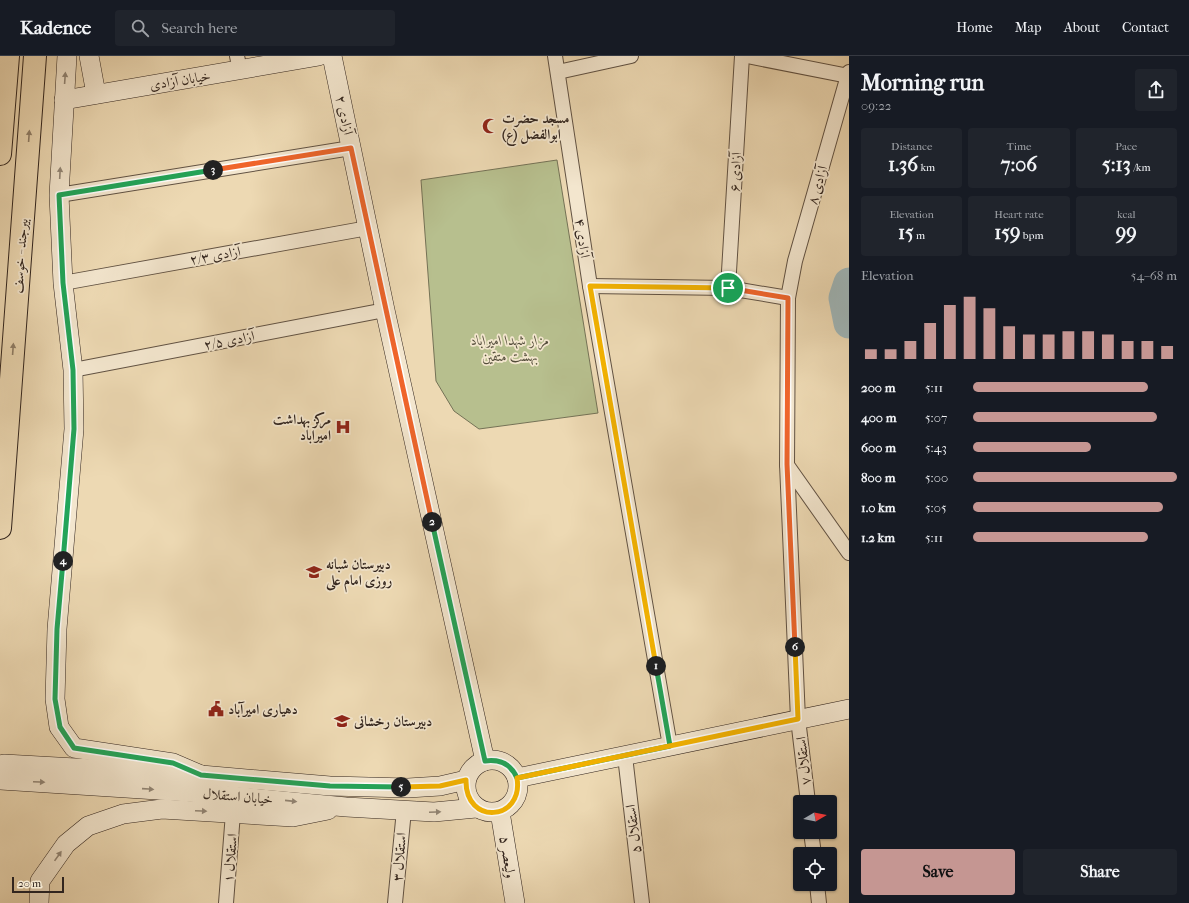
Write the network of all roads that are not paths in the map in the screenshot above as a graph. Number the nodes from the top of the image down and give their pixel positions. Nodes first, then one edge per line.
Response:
1 (8, 56) edge
2 (35, 56) edge
3 (67, 56) edge
4 (89, 56) edge
5 (319, 56) edge
6 (332, 56) edge
7 (555, 56) edge
8 (631, 56) edge
9 (742, 56) edge
10 (747, 56) edge
11 (238, 63) edge
12 (558, 72) junction
13 (848, 74) edge
14 (3, 78) edge
15 (96, 94) junction
16 (64, 100) junction
17 (351, 148) junction
18 (0, 154) edge
19 (59, 195) junction
20 (368, 228) junction
21 (63, 283) junction
22 (590, 286) junction
23 (728, 288) junction
24 (788, 298) junction
25 (385, 310) junction
26 (73, 370) junction
27 (787, 464) junction
28 (0, 528) edge
29 (849, 553) edge
30 (849, 709) edge
31 (798, 719) junction
32 (670, 746) junction
33 (624, 756) junction
34 (485, 761) junction
35 (2, 772) edge
36 (201, 775) junction
37 (517, 778) junction
38 (466, 780) junction
39 (807, 795) edge
40 (346, 807) junction
41 (476, 808) junction
42 (404, 810) junction
43 (500, 812) junction
44 (234, 813) junction
45 (818, 891) edge
46 (39, 903) edge
47 (226, 903) edge
48 (395, 903) edge
49 (515, 903) edge
50 (642, 903) edge
51 (819, 903) edge

1 - 14 highway
28 -> 2 highway, بیرجند - خوسف
16 -> 3 street
4 - 15 street
5 - 11 street, خیابان آزادی
6 - 17 street, آزادی ۲
7 - 12 street, آزادی ۴
8 - 12 street
9 - 23 street, آزادی ۶
10 - 13 street
11 - 15 street, خیابان آزادی
12 - 22 street, آزادی ۴
13 - 24 street, آزادی ۸
14 - 18 highway
15 - 16 street, خیابان آزادی
19 -> 16 street
17 - 19 street
17 - 20 street, آزادی ۲
19 - 21 street
20 - 21 street, آزادی ۲/۳
20 - 25 street, آزادی ۲
21 - 26 street
22 - 23 street
22 - 32 street, آزادی ۴
23 - 24 street
24 - 27 street, آزادی ۸
25 - 26 street, آزادی ۲/۵
25 - 34 street, آزادی ۲
26 - 36 street
27 - 29 street
27 - 31 street, استقلال ۷
30 - 31 street
31 - 32 street
31 - 39 street, استقلال ۷
32 - 33 street
33 - 37 street
33 - 50 street, استقلال ۵
34 - 37 street
34 - 38 street
35 - 36 street, خیابان استقلال
35 -> 40 street, خیابان استقلال
36 - 38 street, خیابان استقلال
37 - 43 street
38 - 41 street
40 - 42 street, خیابان استقلال
40 - 44 street
42 -> 41 street, خیابان استقلال
41 - 43 street
42 - 48 street, استقلال ۳
43 - 49 street, ولیعصر ۵
46 -> 44 street
44 - 47 street, استقلال ۱
45 - 51 street

